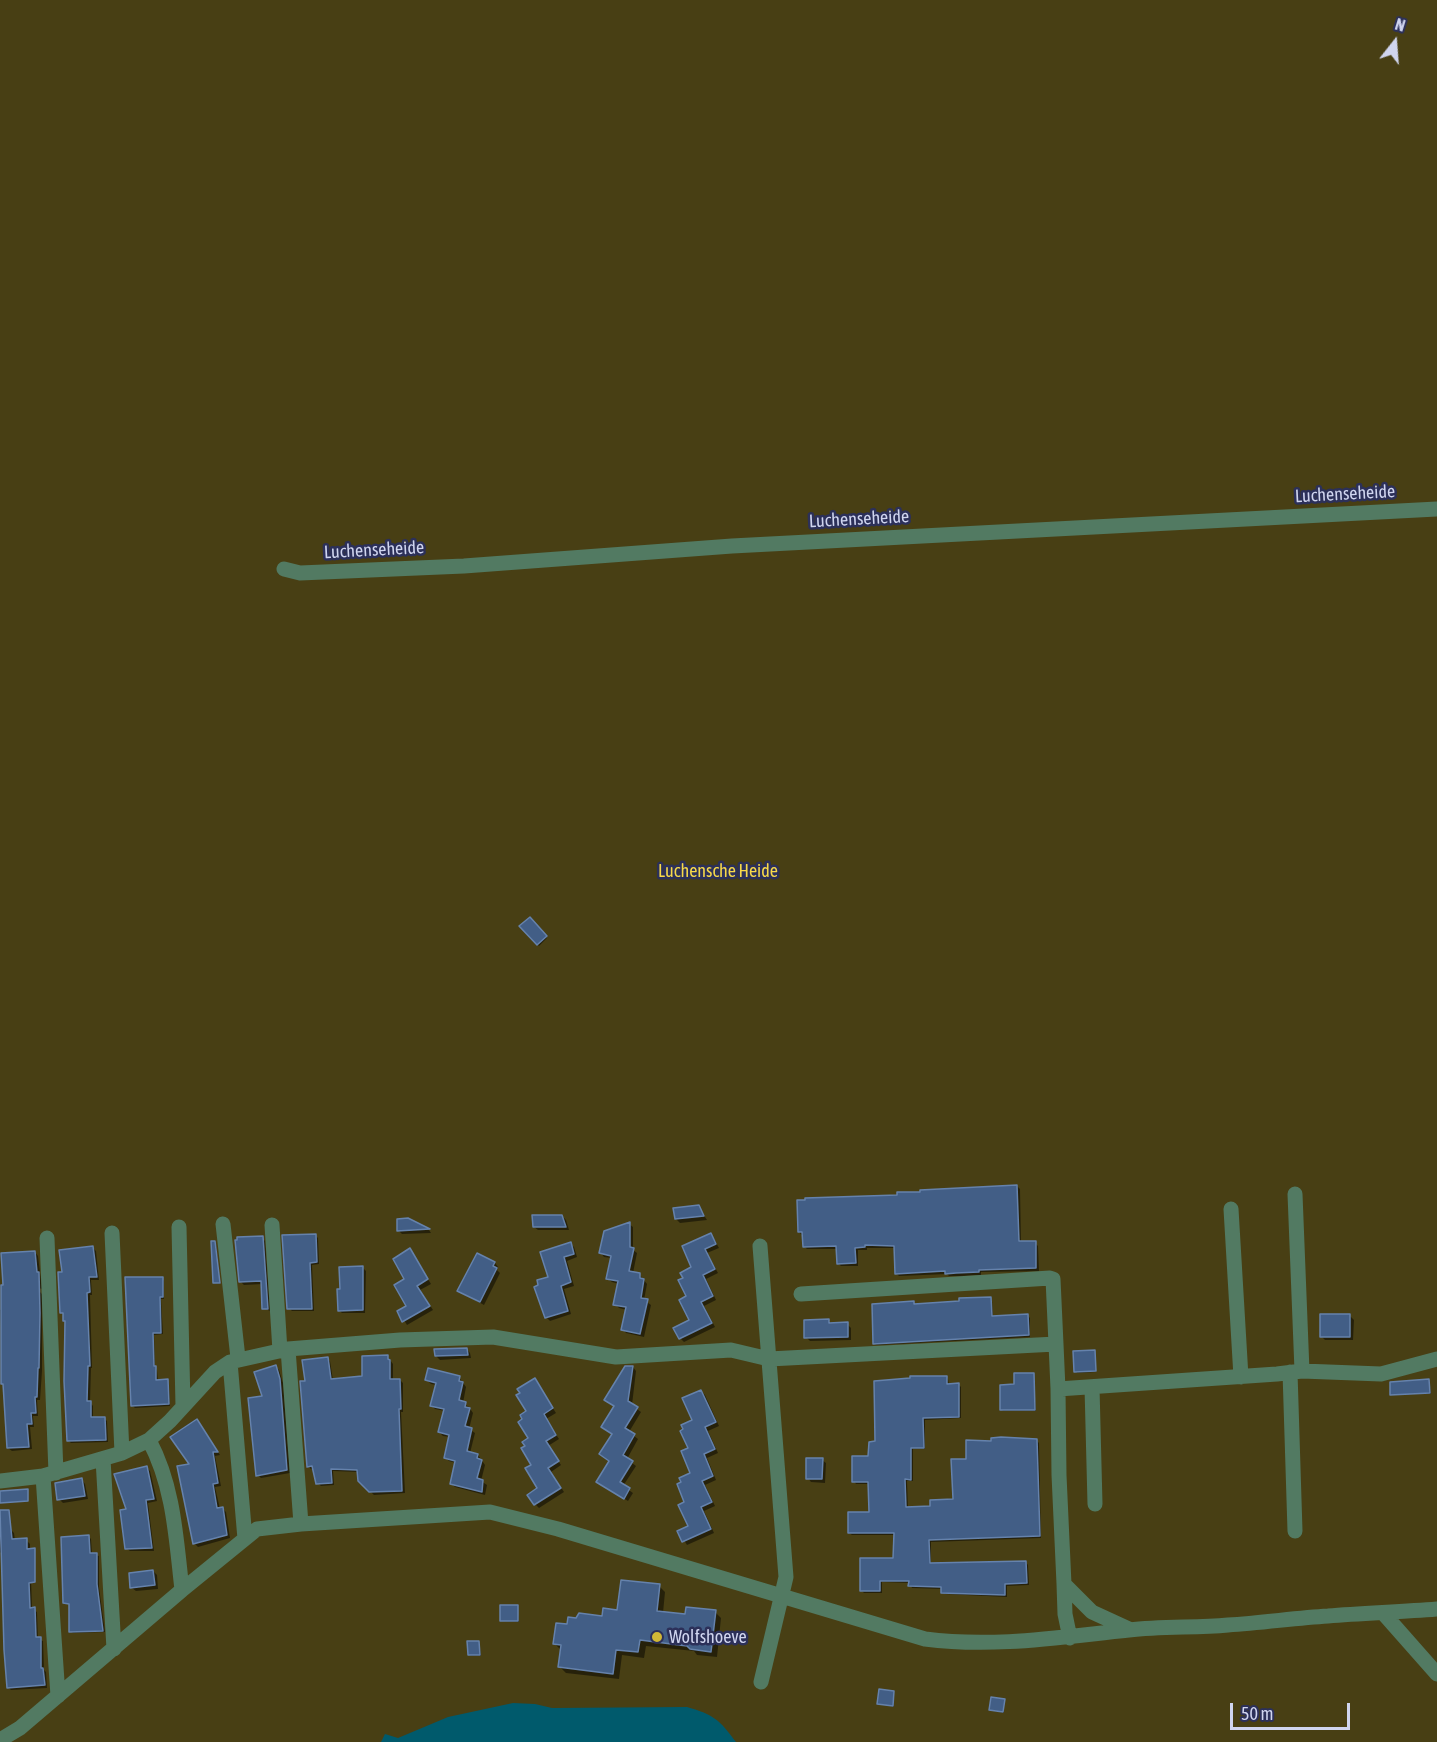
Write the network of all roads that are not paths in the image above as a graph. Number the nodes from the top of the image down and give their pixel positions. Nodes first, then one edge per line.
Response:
1 (1437, 509) edge
2 (284, 569) dead end
3 (1295, 1194) dead end
4 (1231, 1209) dead end
5 (223, 1224) dead end
6 (272, 1226) dead end
7 (179, 1227) dead end
8 (112, 1233) dead end
9 (47, 1238) dead end
10 (760, 1246) dead end
11 (801, 1294) dead end
12 (1056, 1344) junction
13 (284, 1350) junction
14 (769, 1359) junction
15 (1437, 1359) edge
16 (234, 1360) junction
17 (1296, 1372) junction
18 (1241, 1377) junction
19 (1092, 1387) junction
20 (1058, 1389) junction
21 (183, 1406) junction
22 (149, 1440) junction
23 (122, 1453) junction
24 (103, 1459) junction
25 (49, 1475) junction
26 (0, 1481) edge
27 (1095, 1504) dead end
28 (301, 1524) junction
29 (1295, 1531) dead end
30 (245, 1539) junction
31 (1064, 1584) junction
32 (182, 1590) junction
33 (783, 1597) junction
34 (1437, 1609) edge
35 (1384, 1614) junction
36 (1130, 1630) junction
37 (1070, 1638) junction
38 (114, 1649) junction
39 (1437, 1674) edge
40 (761, 1682) dead end
41 (58, 1696) junction
42 (0, 1740) edge

1 - 2 street, Luchenseheide
3 - 17 street
4 - 18 street
5 - 16 street
6 - 13 street
7 - 21 street
8 - 23 street
9 - 25 street
10 - 14 street
11 - 12 street
12 - 14 street
12 - 20 street
13 - 14 street
13 - 16 street
13 - 28 street
14 - 33 street
15 - 17 street
16 - 21 street
16 - 30 street
17 - 18 street
17 - 29 street
18 - 19 street
19 - 20 street
19 - 27 street
20 - 31 street
21 - 22 street
22 - 23 street
22 - 32 street
23 - 24 street
24 - 25 street
24 - 38 street
25 - 26 street
25 - 41 street
28 - 30 street
28 - 33 street
30 - 32 street
31 - 36 street
31 - 37 street
32 - 38 street
33 - 37 street
33 - 40 street
34 - 35 street
35 - 36 street
35 - 39 street
36 - 37 street
38 - 41 street
41 - 42 street

